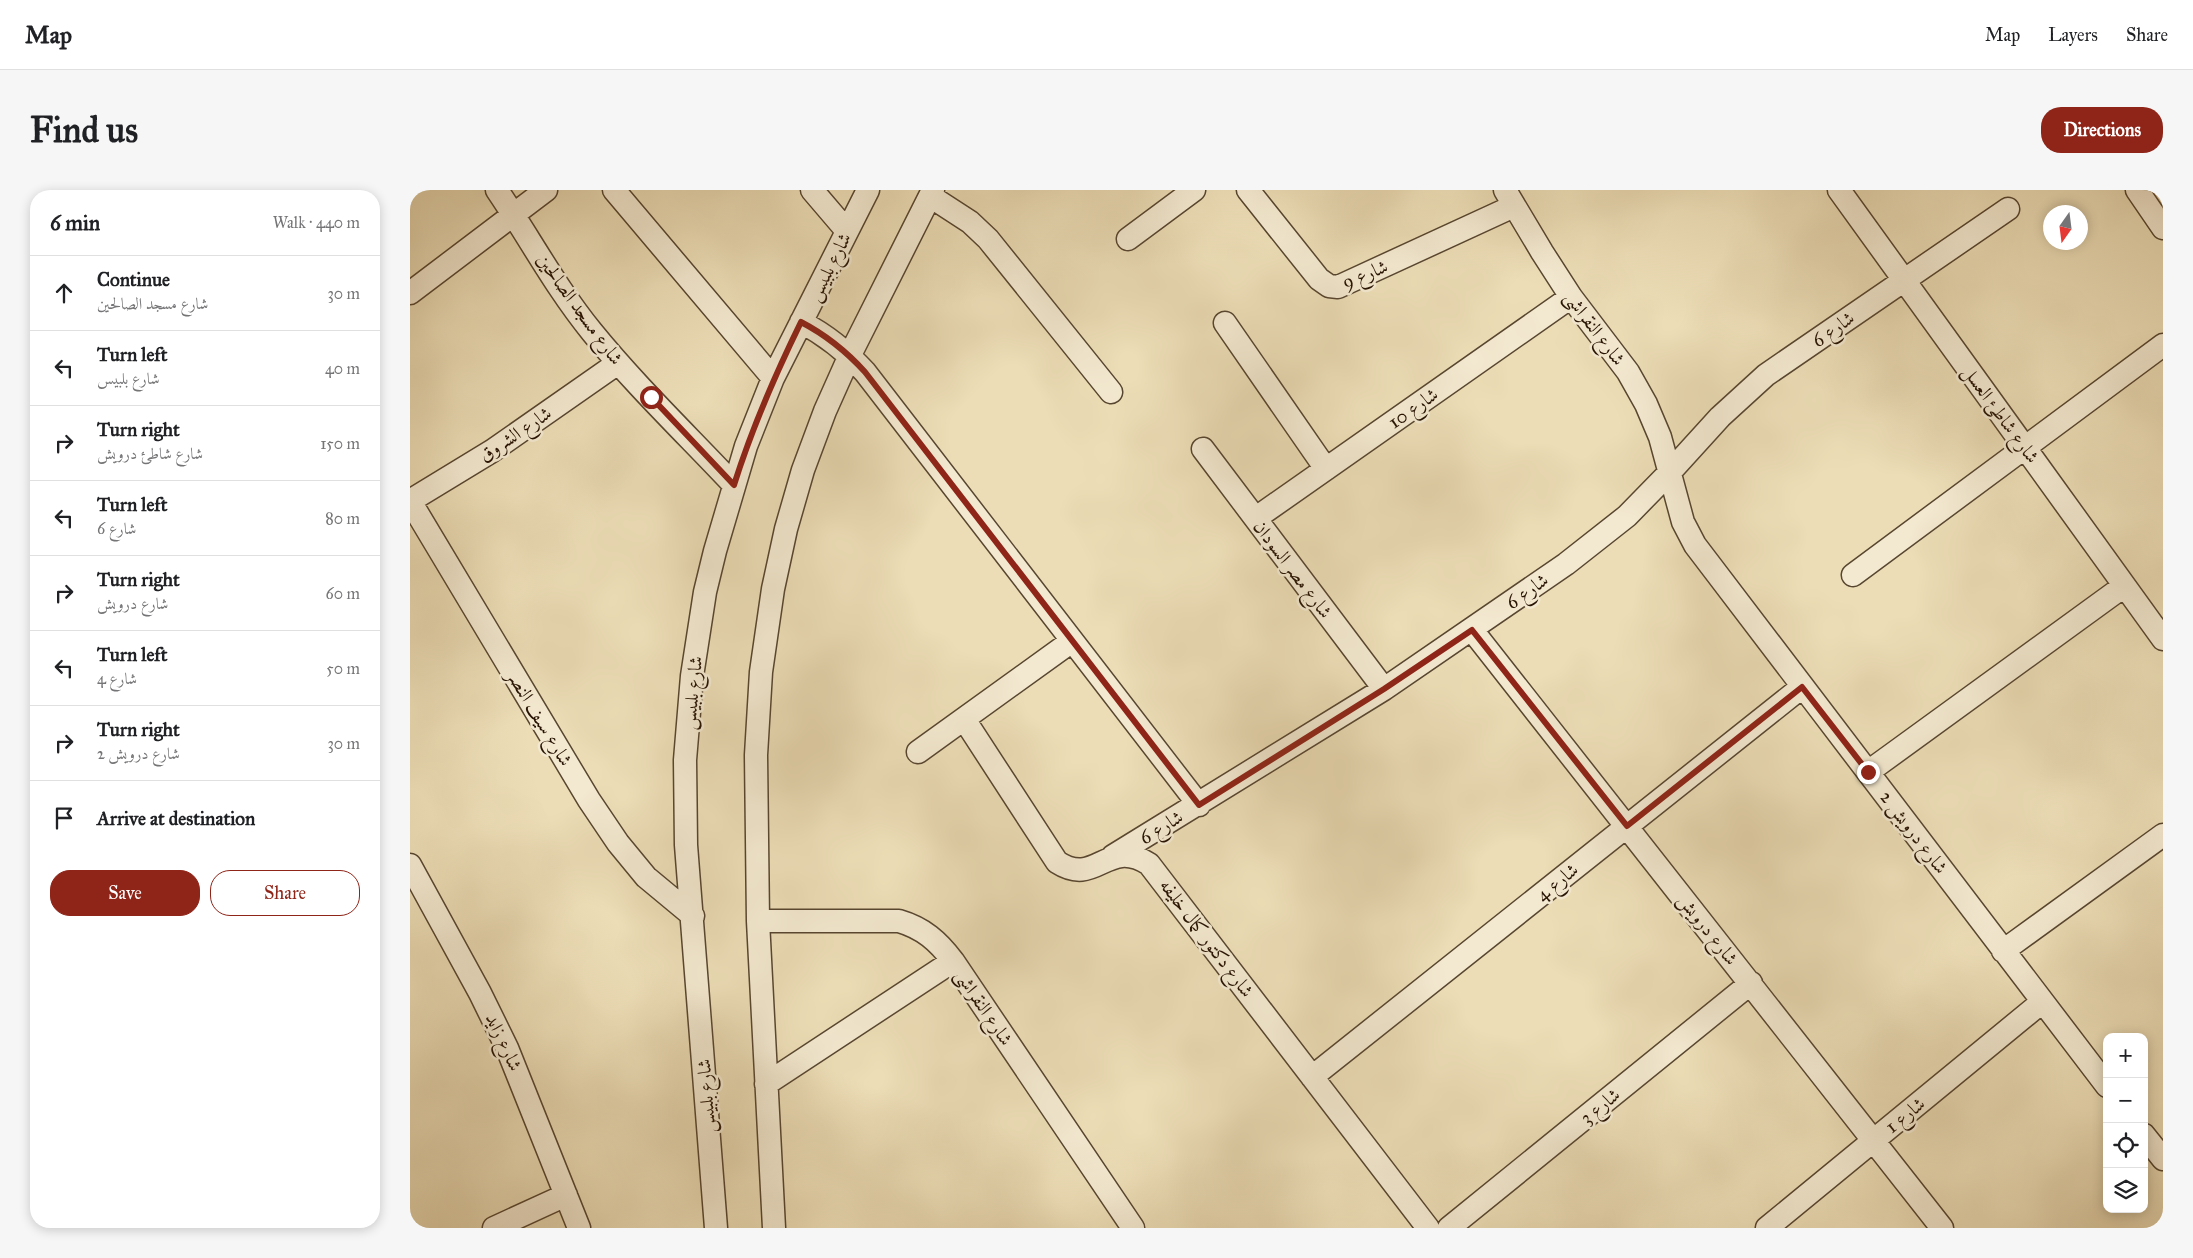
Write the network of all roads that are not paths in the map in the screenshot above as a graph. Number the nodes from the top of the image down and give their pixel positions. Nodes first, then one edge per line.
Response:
1 (497, 190) edge
2 (546, 190) edge
3 (614, 190) edge
4 (812, 190) edge
5 (868, 190) edge
6 (1194, 190) edge
7 (1248, 190) edge
8 (1839, 190) edge
9 (2137, 190) edge
10 (931, 193) edge
11 (1510, 198) edge
12 (2008, 209) dead end
13 (514, 215) junction
14 (2163, 228) edge
15 (848, 231) junction
16 (1128, 239) dead end
17 (1904, 280) junction
18 (410, 293) edge
19 (1571, 296) junction
20 (801, 322) junction
21 (1225, 323) dead end
22 (2163, 345) edge
23 (850, 355) junction
24 (618, 363) junction
25 (773, 378) junction
26 (1111, 392) dead end
27 (2025, 447) junction
28 (1203, 448) dead end
29 (1326, 469) junction
30 (1670, 472) junction
31 (734, 485) junction
32 (410, 501) edge
33 (1256, 518) junction
34 (1853, 575) dead end
35 (2124, 586) junction
36 (1472, 630) junction
37 (2163, 639) edge
38 (1072, 641) junction
39 (1802, 687) junction
40 (1384, 689) junction
41 (964, 719) junction
42 (918, 752) dead end
43 (1868, 772) junction
44 (1199, 805) junction
45 (1627, 826) junction
46 (2163, 835) edge
47 (1113, 856) junction
48 (410, 865) edge
49 (693, 916) junction
50 (758, 921) junction
51 (2003, 951) junction
52 (953, 961) junction
53 (1751, 983) junction
54 (2042, 1002) junction
55 (1312, 1077) junction
56 (2103, 1081) edge
57 (766, 1084) junction
58 (1874, 1140) junction
59 (2148, 1140) edge
60 (2163, 1159) edge
61 (566, 1195) junction
62 (494, 1228) edge
63 (579, 1228) edge
64 (716, 1228) edge
65 (774, 1228) edge
66 (1132, 1228) edge
67 (1428, 1228) edge
68 (1449, 1228) edge
69 (1767, 1228) edge
70 (1942, 1228) edge

1 - 13 street, شارع مسجد الصالحين
2 - 13 street
3 - 25 street
4 - 15 street
5 - 15 street, شارع بلبيس
6 - 16 street
7 - 11 street, شارع 9
8 - 17 street, شارع شاطئ العسل
9 - 14 street
10 - 23 street
10 - 26 street
11 - 19 street, شارع النقراشى
12 - 17 street, شارع 6
13 - 18 street
13 - 24 street, شارع مسجد الصالحين
15 - 20 street, شارع بلبيس
17 - 27 street, شارع شاطئ العسل
17 - 30 street, شارع 6
19 - 29 street, شارع 10
19 - 30 street, شارع النقراشى
20 - 23 street
20 - 25 street, شارع بلبيس
21 - 29 street
22 - 27 street
23 - 38 street
23 - 50 street
24 - 31 street, شارع مسجد الصالحين
24 - 32 street, شارع الشروق
25 - 31 street, شارع بلبيس
27 - 34 street
27 - 35 street, شارع شاطئ العسل
28 - 33 street, شارع مصر السودان
29 - 33 street, شارع 10
30 - 36 street, شارع 6
30 - 39 street, شارع درويش 2
31 - 49 street, شارع بلبيس
32 - 49 street, شارع سيف النصر
33 - 40 street, شارع مصر السودان
35 - 37 street, شارع شاطئ العسل
35 - 43 street
36 - 40 street, شارع 6
36 - 45 street, شارع درويش
38 - 41 street
38 - 44 street
39 - 43 street, شارع درويش 2
39 - 45 street, شارع 4
40 - 44 street, شارع 6
41 - 42 street
41 - 47 street, شارع دكتور كمال خليفه
43 - 51 street, شارع درويش 2
44 - 47 street, شارع 6
45 - 53 street, شارع درويش
45 - 55 street, شارع 4
46 - 51 street
47 - 55 street, شارع دكتور كمال خليفه
48 - 61 street, شارع زايد
49 - 64 street, شارع بلبيس
50 - 52 street, شارع النقراشى
50 - 57 street
51 - 54 street, شارع درويش 2
52 - 57 street
52 - 66 street, شارع النقراشى
53 - 58 street, شارع درويش
53 - 68 street, شارع 3
54 - 56 street, شارع درويش 2
54 - 58 street, شارع 1
55 - 67 street, شارع دكتور كمال خليفه
57 - 65 street
58 - 69 street, شارع 1
58 - 70 street, شارع درويش
59 - 60 street
61 - 62 street
61 - 63 street, شارع زايد

